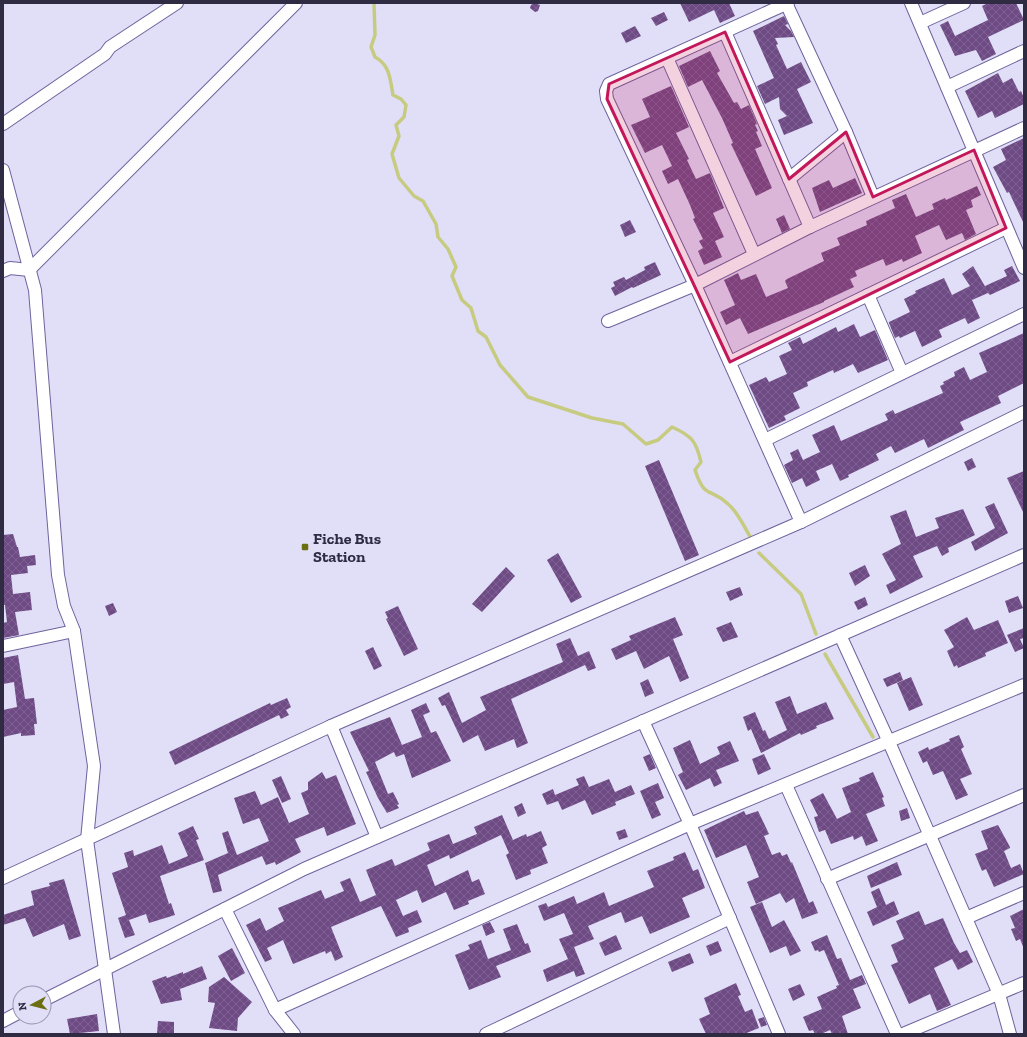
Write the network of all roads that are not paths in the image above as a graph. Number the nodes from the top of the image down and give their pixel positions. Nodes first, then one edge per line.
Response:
1 (177, 3) edge
2 (296, 3) edge
3 (787, 3) edge
4 (911, 3) edge
5 (964, 3) edge
6 (920, 23) junction
7 (725, 32) junction
8 (1024, 51) edge
9 (667, 58) junction
10 (947, 87) junction
11 (3, 124) edge
12 (1024, 128) edge
13 (846, 132) junction
14 (974, 150) junction
15 (3, 170) edge
16 (789, 179) junction
17 (873, 197) junction
18 (810, 227) junction
19 (1006, 228) junction
20 (754, 254) junction
21 (1024, 268) edge
22 (29, 270) junction
23 (3, 271) edge
24 (695, 285) junction
25 (868, 295) junction
26 (1024, 314) edge
27 (608, 321) dead end
28 (730, 362) junction
29 (902, 373) junction
30 (1024, 412) edge
31 (765, 440) junction
32 (802, 522) junction
33 (1024, 555) edge
34 (74, 631) junction
35 (840, 635) junction
36 (3, 646) edge
37 (1024, 685) edge
38 (643, 721) junction
39 (331, 726) junction
40 (889, 742) junction
41 (786, 785) junction
42 (1024, 794) edge
43 (690, 824) junction
44 (930, 835) junction
45 (377, 837) junction
46 (87, 840) junction
47 (3, 875) edge
48 (827, 879) junction
49 (1024, 893) edge
50 (225, 909) junction
51 (730, 918) junction
52 (966, 918) junction
53 (105, 969) junction
54 (1024, 983) edge
55 (999, 994) junction
56 (52, 996) edge
57 (275, 1010) junction
58 (114, 1034) edge
59 (294, 1034) edge
60 (486, 1034) edge
61 (779, 1034) edge
62 (897, 1034) edge
63 (904, 1034) edge
64 (1010, 1034) edge

1 - 11 street
2 - 22 street
3 - 7 street
3 - 13 street
4 - 6 street
5 - 6 street
6 - 10 street
7 - 9 street
7 - 16 street
8 - 10 street
9 - 20 street
9 - 24 street
10 - 14 street
12 - 14 street
13 - 16 street
13 - 17 street
14 - 17 street
14 - 19 street
15 - 22 street
16 - 18 street
17 - 18 street
18 - 20 street
19 - 21 street
19 - 25 street
20 - 24 street
22 - 23 street
22 - 34 street
24 - 27 street
24 - 28 street
25 - 28 street
25 - 29 street
26 - 29 street
28 - 31 street
29 - 31 street
30 - 32 street
31 - 32 street
32 - 39 street
33 - 35 street
34 - 36 street
34 - 46 street
35 - 38 street
35 - 40 street
37 - 40 street
38 - 43 street
38 - 45 street
39 - 45 street
39 - 46 street
40 - 41 street
40 - 44 street
41 - 43 street
41 - 48 street
42 - 44 street
43 - 51 street
43 - 57 street
44 - 48 street
44 - 52 street
45 - 50 street
46 - 47 street
46 - 53 street
48 - 62 street
49 - 52 street
50 - 53 street
50 - 57 street
51 - 60 street
51 - 61 street
52 - 55 street
53 - 56 street
53 - 58 street
54 - 55 street
55 - 63 street
55 - 64 street
57 - 59 street

